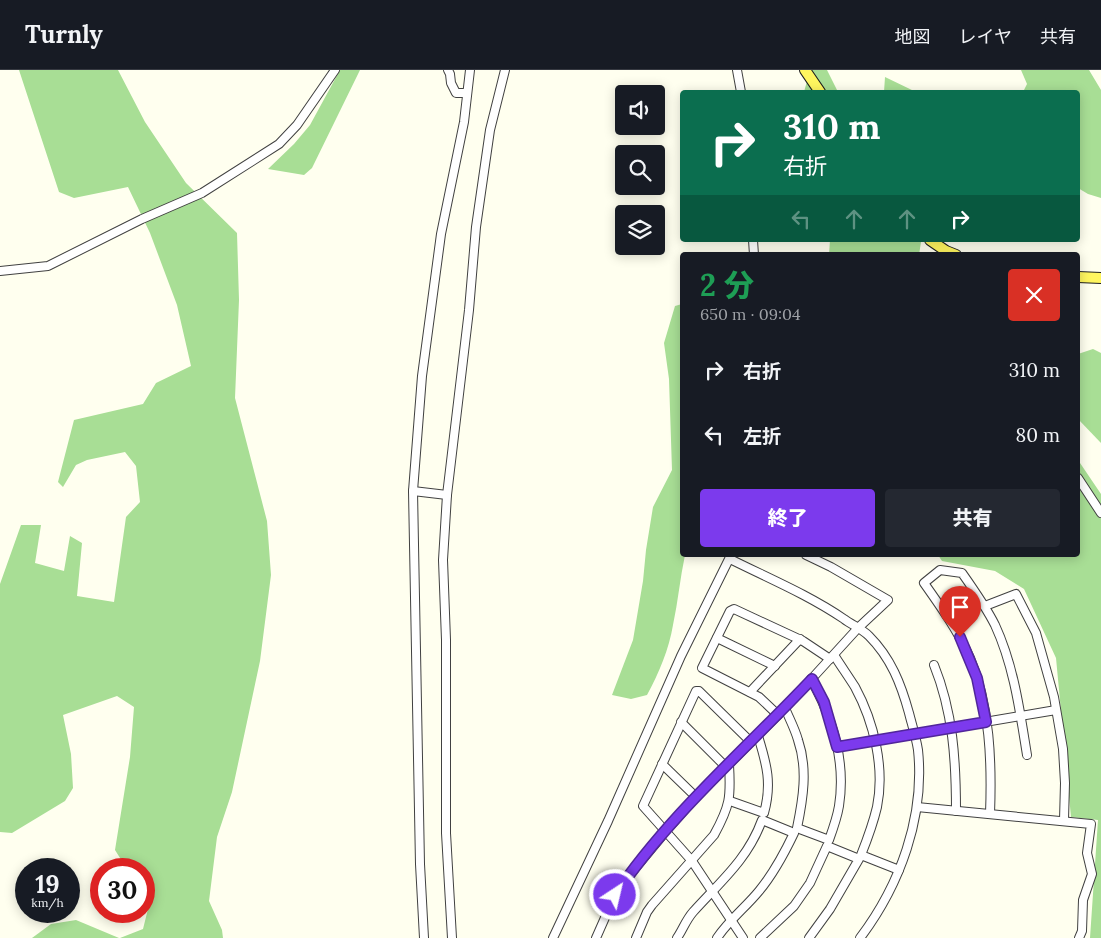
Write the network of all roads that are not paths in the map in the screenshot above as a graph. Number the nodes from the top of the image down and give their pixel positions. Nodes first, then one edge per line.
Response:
1 (335, 70) edge
2 (448, 70) edge
3 (470, 70) edge
4 (505, 70) edge
5 (737, 70) edge
6 (805, 70) edge
7 (741, 90) edge
8 (819, 90) edge
9 (467, 93) junction
10 (933, 242) edge
11 (948, 252) edge
12 (0, 271) edge
13 (1080, 277) edge
14 (1101, 278) edge
15 (1080, 481) edge
16 (413, 491) junction
17 (447, 495) junction
18 (1101, 513) edge
19 (730, 557) edge
20 (811, 557) edge
21 (984, 606) junction
22 (858, 628) junction
23 (717, 638) junction
24 (800, 639) junction
25 (832, 657) junction
26 (934, 665) dead end
27 (775, 666) junction
28 (812, 679) junction
29 (750, 692) junction
30 (785, 708) junction
31 (1056, 710) junction
32 (778, 715) junction
33 (1021, 716) junction
34 (681, 722) junction
35 (986, 722) junction
36 (952, 728) junction
37 (914, 734) junction
38 (758, 736) junction
39 (874, 740) junction
40 (751, 742) junction
41 (837, 747) junction
42 (1027, 756) dead end
43 (662, 764) junction
44 (728, 766) junction
45 (696, 798) junction
46 (730, 800) junction
47 (917, 807) junction
48 (956, 811) junction
49 (990, 814) junction
50 (763, 817) junction
51 (1064, 820) junction
52 (795, 830) junction
53 (666, 831) junction
54 (828, 843) junction
55 (860, 857) junction
56 (692, 861) junction
57 (899, 870) junction
58 (712, 891) junction
59 (731, 919) junction
60 (424, 938) edge
61 (452, 938) edge
62 (553, 938) edge
63 (596, 938) edge
64 (636, 938) edge
65 (677, 938) edge
66 (717, 938) edge
67 (743, 938) edge
68 (760, 938) edge
69 (809, 938) edge
70 (860, 938) edge
71 (1078, 938) edge

1 - 12 street
2 - 9 street
3 - 9 street
4 - 17 street
5 - 7 street
6 - 8 main road
9 - 16 street
10 - 11 main road
13 - 14 main road
15 - 18 street
16 - 17 street
16 - 60 street
17 - 61 street
19 - 22 street
19 - 62 street
20 - 22 street
21 - 31 street
21 - 33 street
21 - 35 street
22 - 25 street
22 - 37 street
23 - 24 street
23 - 27 street
23 - 29 street
24 - 25 street
24 - 27 street
25 - 28 street
25 - 39 street
26 - 36 street
27 - 29 street
28 - 30 street
28 - 41 street
29 - 32 street
30 - 32 street
30 - 52 street
31 - 33 street
31 - 51 street
32 - 38 street
33 - 35 street
33 - 42 street
34 - 40 street
34 - 43 street
34 - 44 street
35 - 36 street
35 - 49 street
36 - 37 street
36 - 48 street
37 - 39 street
37 - 47 street
38 - 40 street
38 - 50 street
39 - 41 street
39 - 55 street
40 - 44 street
41 - 54 street
43 - 45 street
43 - 53 street
44 - 45 street
44 - 46 street
45 - 53 street
46 - 50 street
46 - 56 street
47 - 48 street
47 - 57 street
48 - 49 street
49 - 51 street
50 - 52 street
50 - 58 street
51 - 71 street
52 - 54 street
52 - 59 street
53 - 56 street
53 - 63 street
54 - 55 street
54 - 68 street
55 - 57 street
55 - 69 street
56 - 58 street
56 - 64 street
57 - 70 street
58 - 59 street
58 - 65 street
59 - 66 street
59 - 67 street

